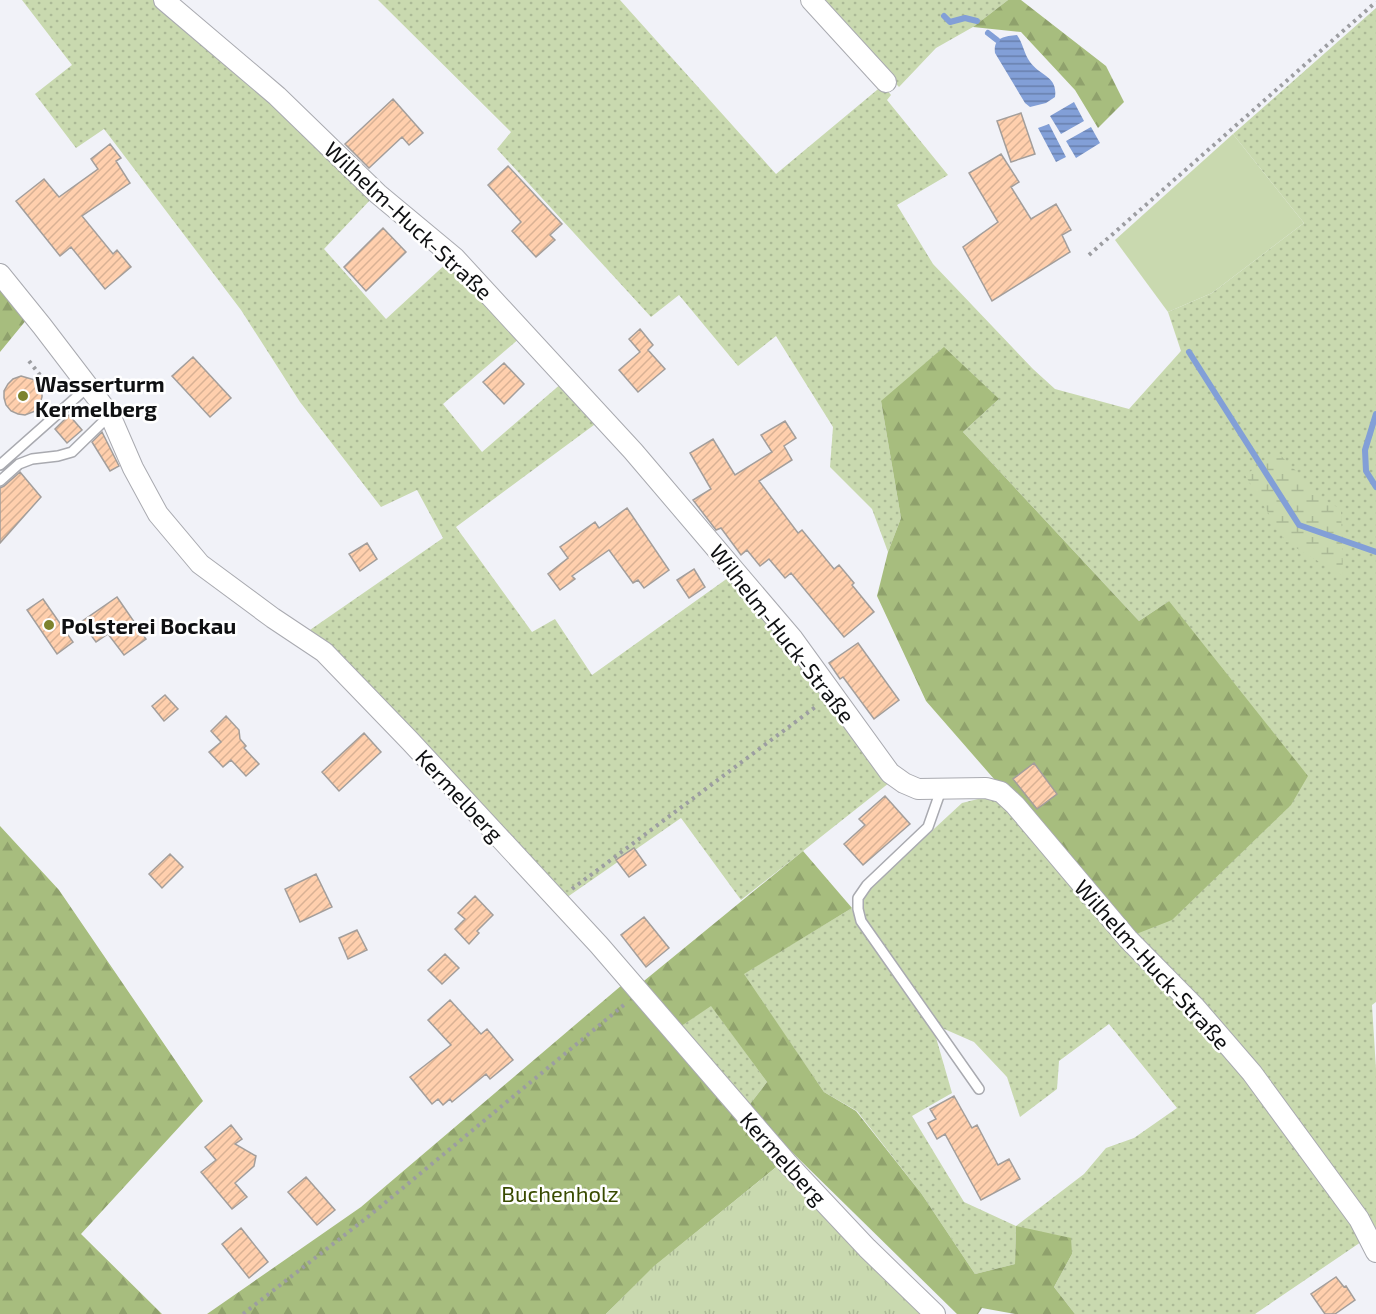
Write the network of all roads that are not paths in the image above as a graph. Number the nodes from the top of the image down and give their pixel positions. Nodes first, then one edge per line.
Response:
1 (164, 0) edge
2 (811, 0) edge
3 (886, 81) dead end
4 (0, 274) edge
5 (89, 386) junction
6 (110, 415) junction
7 (0, 465) edge
8 (0, 480) edge
9 (941, 790) junction
10 (979, 1089) dead end
11 (1376, 1252) edge
12 (935, 1314) edge

1 - 9 street, Wilhelm-Huck-Straße
2 - 3 street
4 - 5 street, Kermelberg
5 - 6 street, Kermelberg
5 - 7 lane
6 - 8 lane
6 - 12 street, Kermelberg
9 - 10 lane
9 - 11 street, Wilhelm-Huck-Straße

